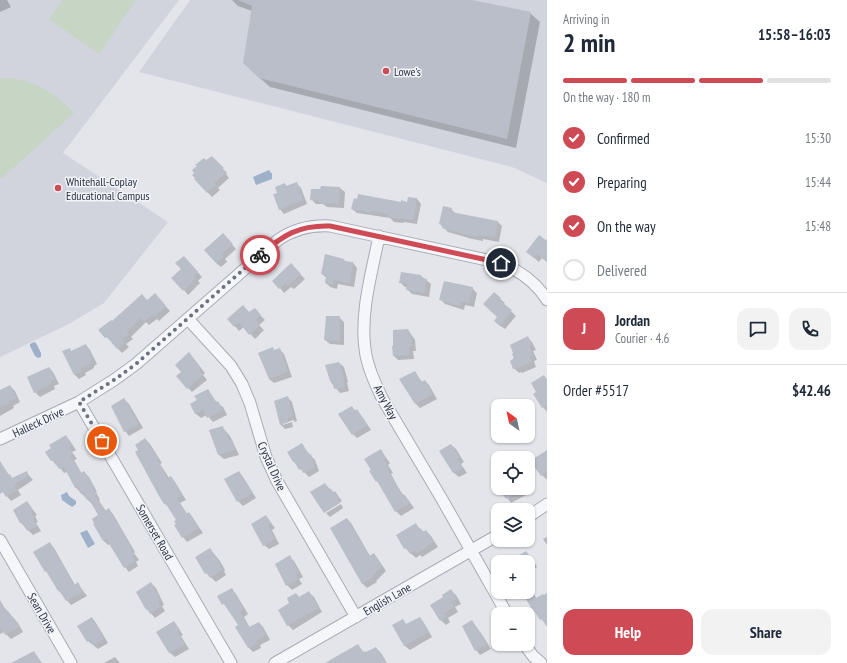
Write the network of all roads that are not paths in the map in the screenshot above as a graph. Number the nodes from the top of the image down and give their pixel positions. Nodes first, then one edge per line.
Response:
1 (379, 236) junction
2 (547, 300) edge
3 (188, 319) junction
4 (79, 402) junction
5 (0, 439) edge
6 (547, 504) edge
7 (535, 512) edge
8 (491, 539) edge
9 (0, 540) edge
10 (471, 551) junction
11 (503, 607) edge
12 (356, 616) junction
13 (529, 651) edge
14 (71, 663) edge
15 (231, 663) edge
16 (275, 663) edge
17 (541, 663) edge

1 - 2 street, Halleck Drive
1 - 3 street, Halleck Drive
1 - 10 street, Amy Way
3 - 4 street, Halleck Drive
3 - 12 street, Crystal Drive
4 - 5 street, Halleck Drive
4 - 15 street, Somerset Road
6 - 7 street
8 - 10 street, English Lane
9 - 14 street, Sean Drive
10 - 11 street
10 - 12 street, English Lane
12 - 16 street, English Lane
13 - 17 street

